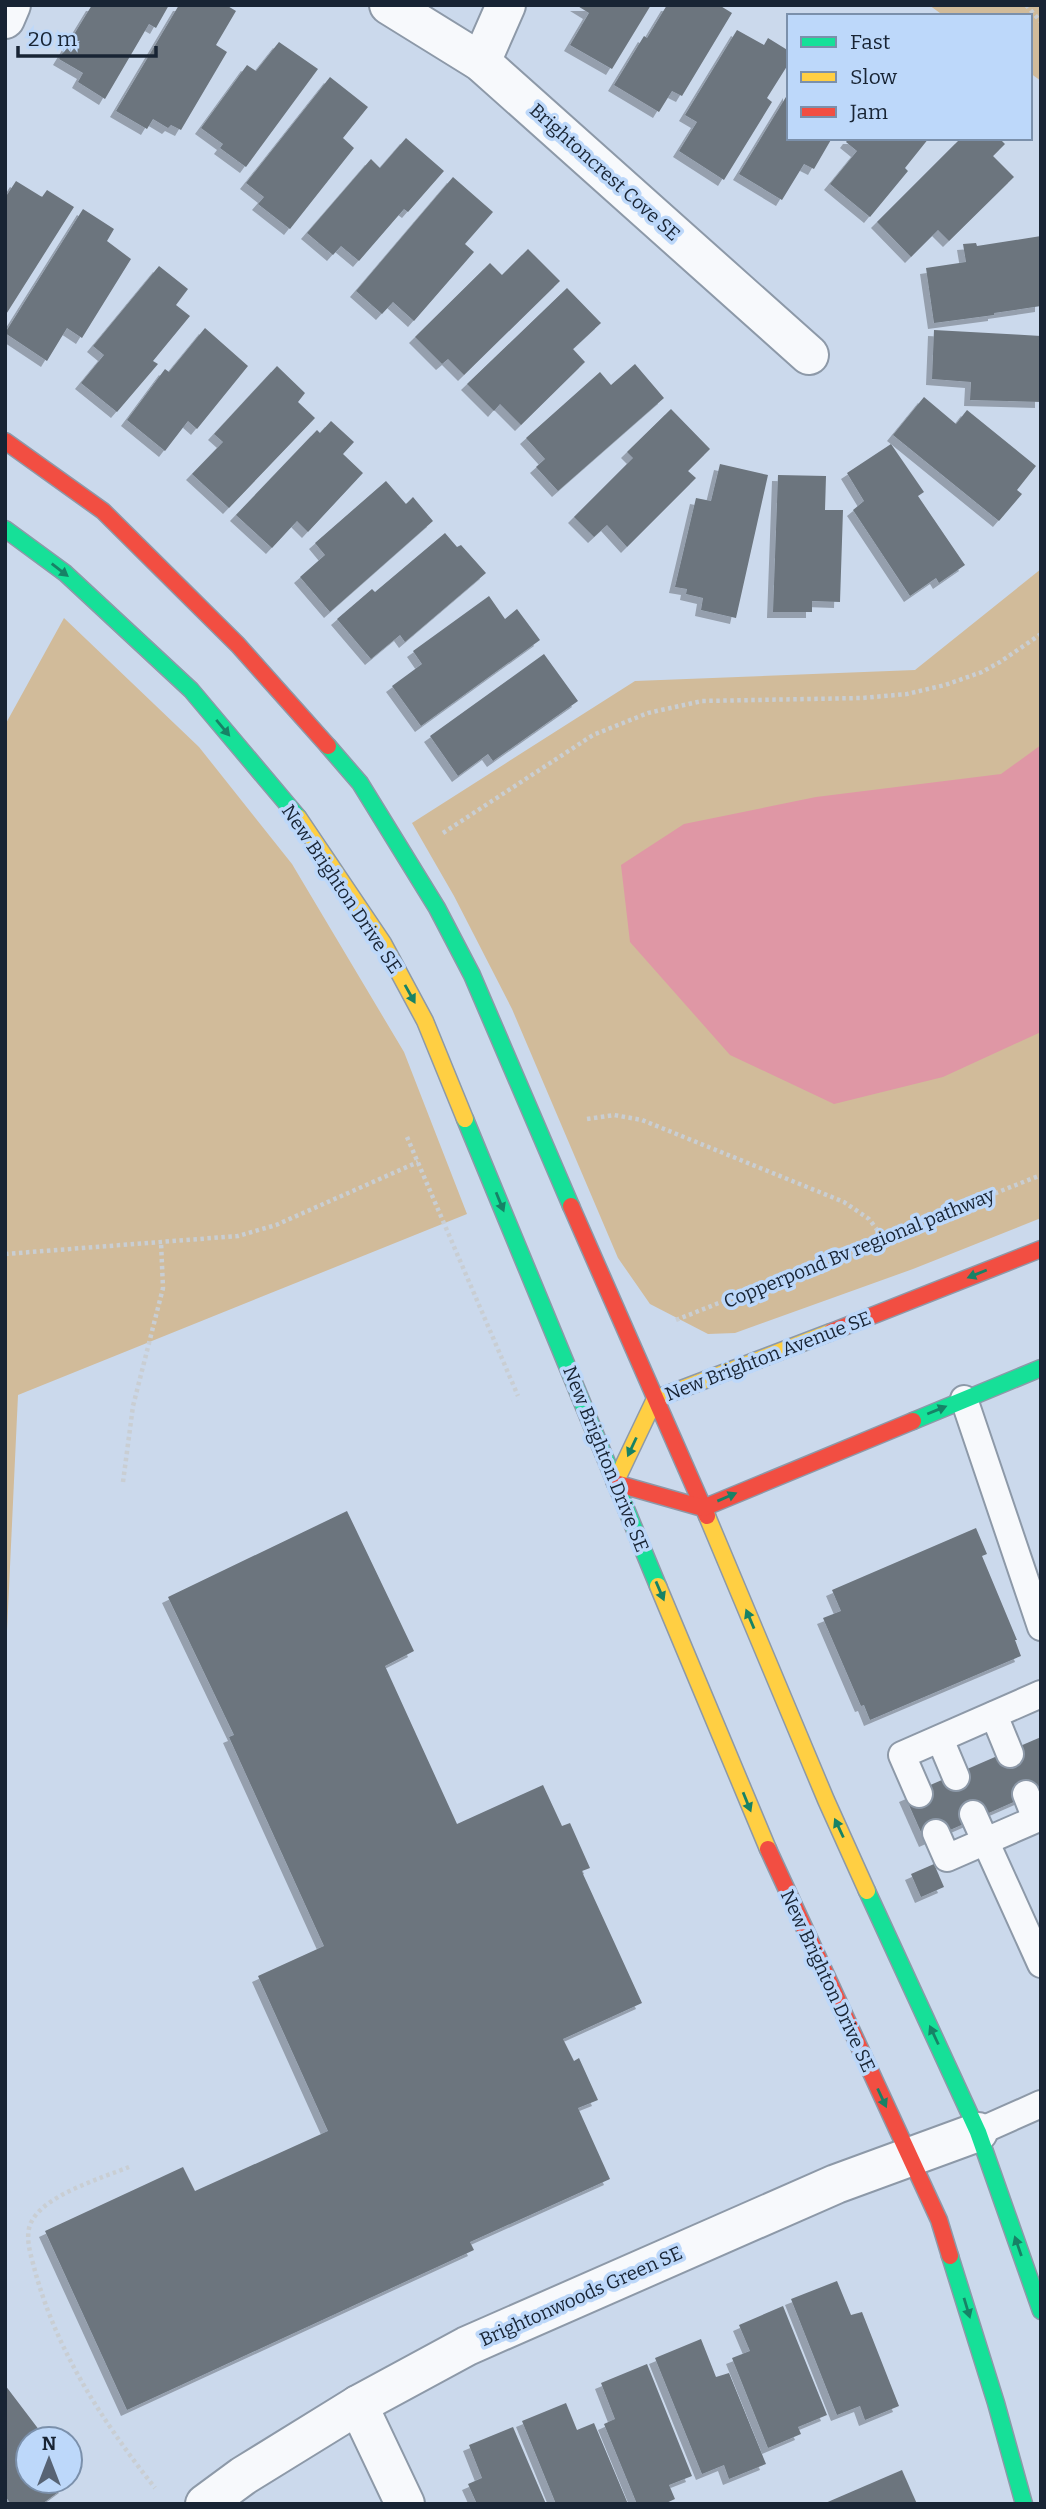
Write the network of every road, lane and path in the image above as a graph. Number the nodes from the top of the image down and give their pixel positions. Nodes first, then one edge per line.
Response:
1 (11, 5) edge
2 (389, 5) edge
3 (506, 5) edge
4 (1026, 5) edge
5 (5, 19) edge
6 (1041, 22) edge
7 (481, 62) junction
8 (809, 355) dead end
9 (5, 441) edge
10 (5, 529) edge
11 (1041, 634) edge
12 (443, 833) dead end
13 (587, 1119) dead end
14 (407, 1137) dead end
15 (418, 1163) junction
16 (1041, 1175) edge
17 (884, 1239) junction
18 (162, 1242) junction
19 (1041, 1249) edge
20 (5, 1254) edge
21 (676, 1320) dead end
22 (1041, 1368) edge
23 (518, 1396) dead end
24 (654, 1399) junction
25 (964, 1399) junction
26 (123, 1482) dead end
27 (615, 1483) junction
28 (703, 1508) junction
29 (1041, 1627) edge
30 (1041, 1694) edge
31 (994, 1715) junction
32 (940, 1738) junction
33 (1010, 1754) dead end
34 (956, 1777) dead end
35 (919, 1794) dead end
36 (1026, 1794) dead end
37 (973, 1814) dead end
38 (1038, 1818) edge
39 (936, 1833) dead end
40 (985, 1841) junction
41 (1041, 1964) edge
42 (1041, 2104) edge
43 (978, 2132) junction
44 (909, 2157) junction
45 (130, 2166) dead end
46 (1041, 2311) edge
47 (358, 2405) junction
48 (155, 2488) dead end
49 (205, 2504) edge
50 (405, 2504) edge
51 (1024, 2504) edge

1 - 5 street
2 - 7 street, Brightoncrest Cove SE
3 - 7 street
4 - 6 path
7 - 8 street, Brightoncrest Cove SE
9 - 24 street
10 -> 27 street, New Brighton Drive SE
11 - 12 path
13 - 17 path
14 - 15 path
15 - 18 path
15 - 23 path
16 - 17 path, Copperpond Bv regional pathway
17 - 21 path, Copperpond Bv regional pathway
18 - 20 path
18 - 26 path
19 -> 24 street, New Brighton Avenue SE
22 - 25 street
24 -> 27 street, New Brighton Avenue SE
24 - 28 street
28 -> 25 street
25 - 29 lane
27 - 28 street
27 -> 44 street, New Brighton Drive SE
43 -> 28 street
30 - 31 lane
31 - 32 lane
31 - 33 lane
32 - 34 lane
32 - 35 lane
36 - 38 lane
37 - 40 lane
38 - 40 lane
39 - 40 lane
40 - 41 lane
42 - 43 lane
43 - 44 street, Brightonwoods Green SE
46 -> 43 street
44 - 47 street, Brightonwoods Green SE
44 -> 51 street, New Brighton Drive SE
45 - 48 path
47 - 49 street, Brightonwoods Green SE
47 - 50 street

